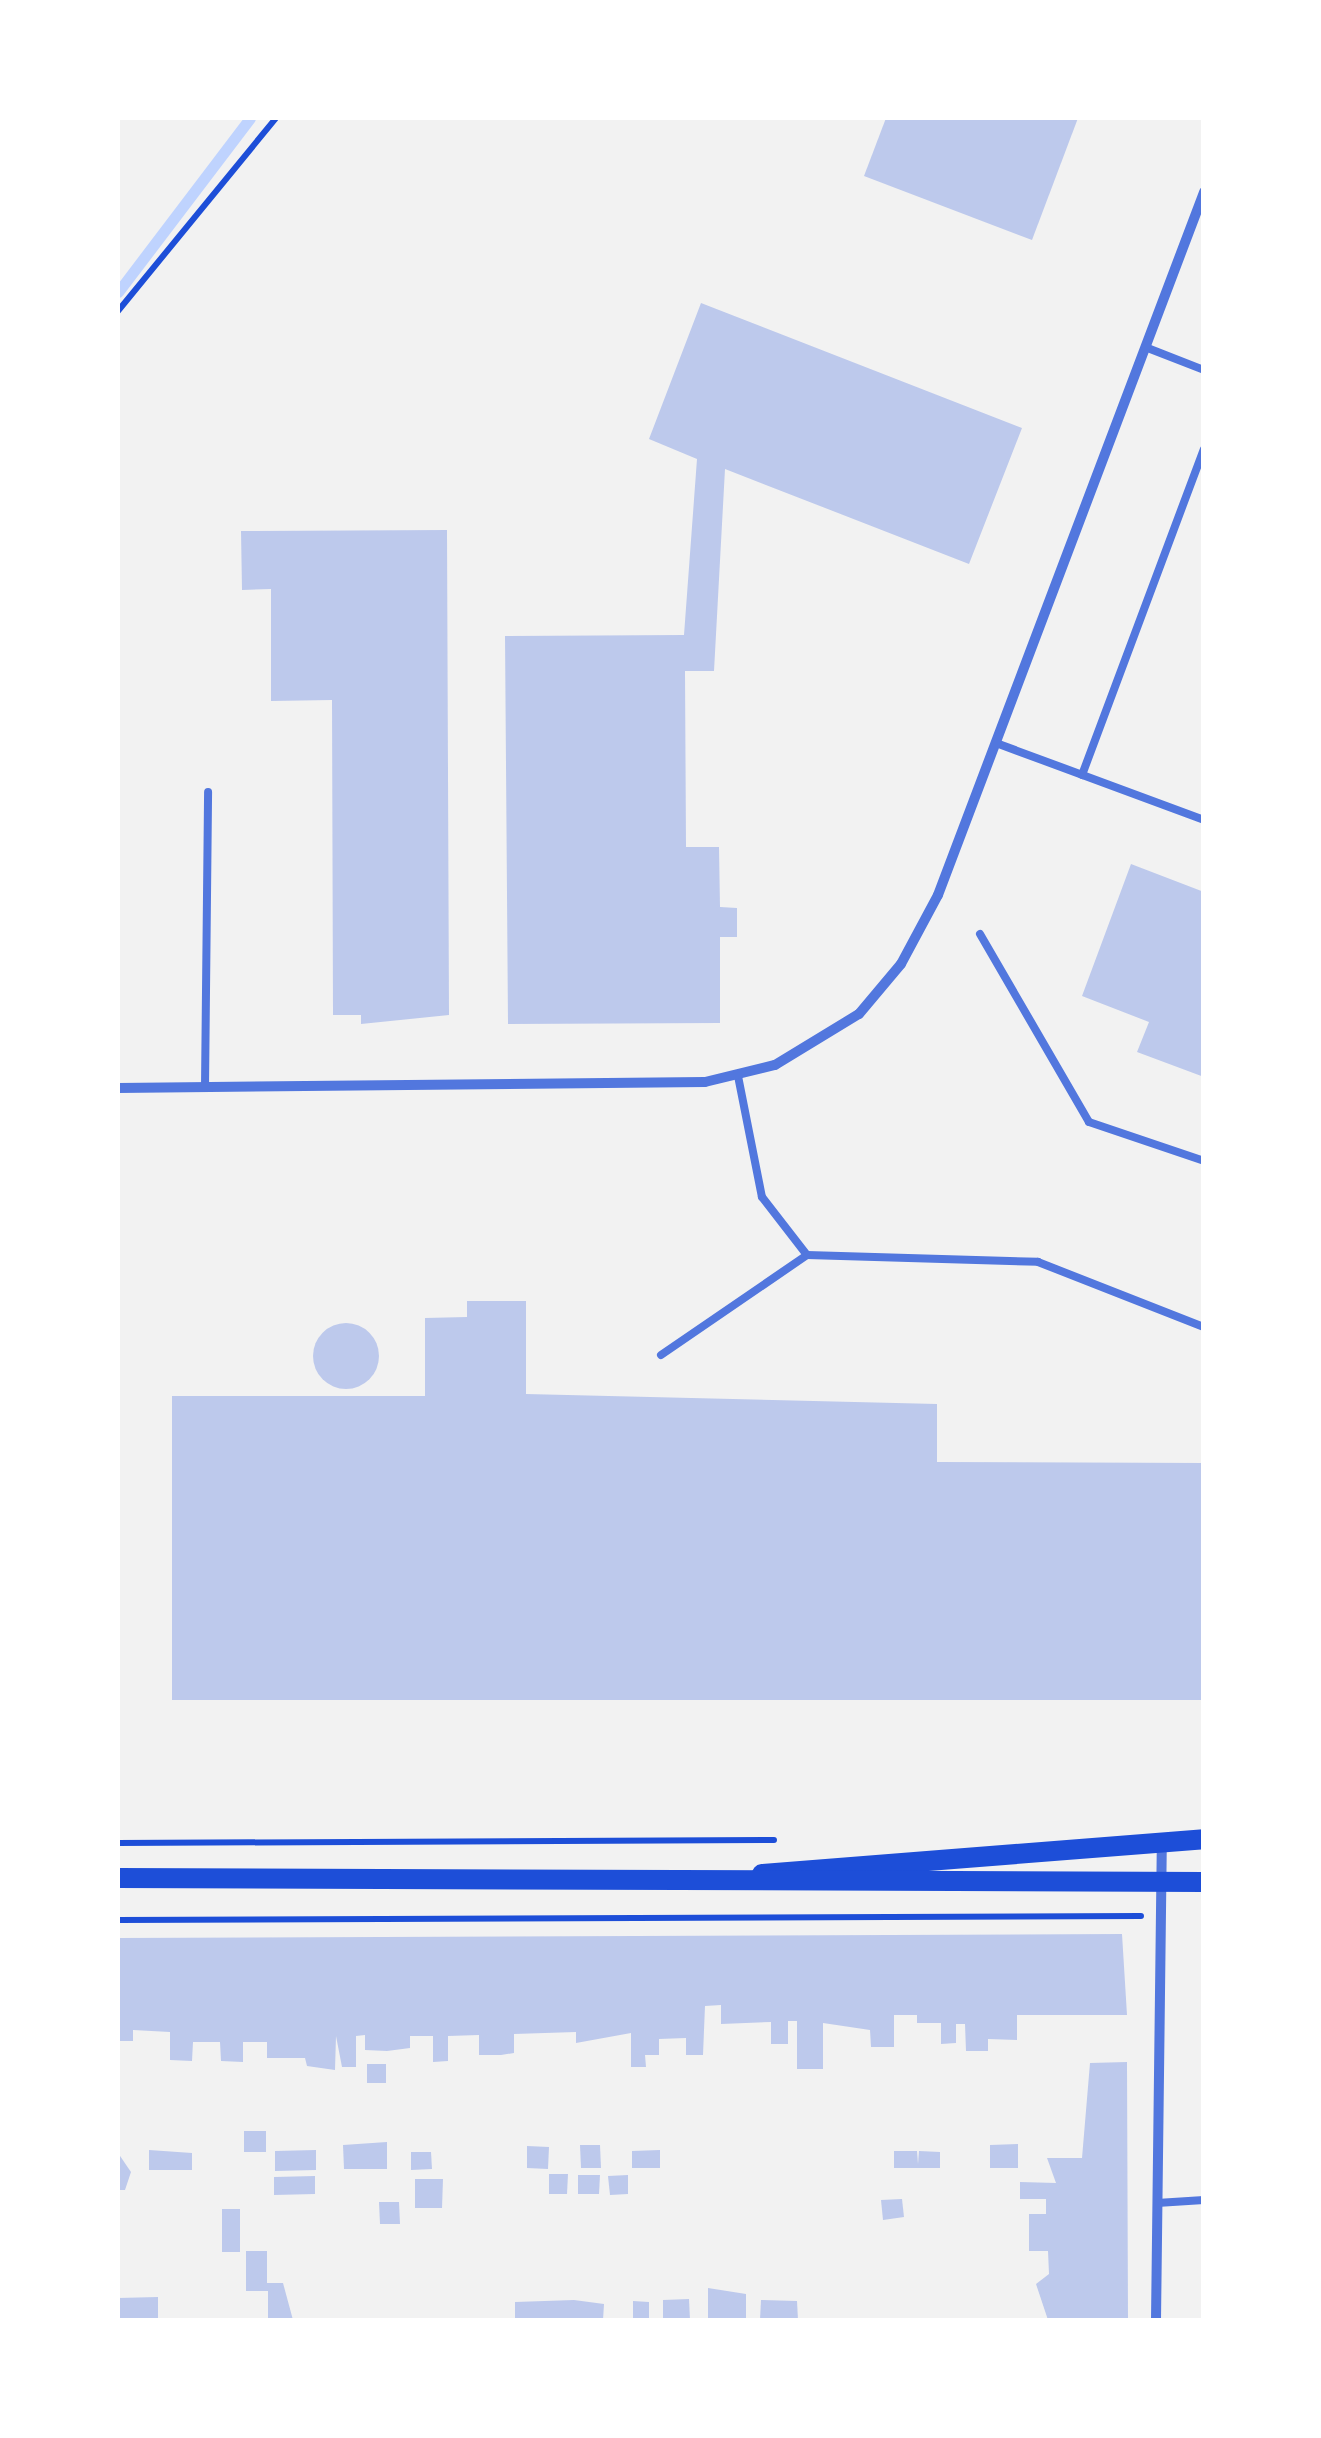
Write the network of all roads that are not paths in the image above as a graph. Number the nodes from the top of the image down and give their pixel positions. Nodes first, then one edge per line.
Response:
1 (1204, 192) edge
2 (1145, 347) junction
3 (1204, 370) edge
4 (1204, 449) edge
5 (996, 743) junction
6 (1082, 775) junction
7 (208, 792) dead end
8 (1204, 820) edge
9 (980, 934) dead end
10 (738, 1076) junction
11 (118, 1088) edge
12 (205, 1088) junction
13 (1204, 1161) edge
14 (806, 1255) junction
15 (1204, 1327) edge
16 (661, 1355) dead end
17 (1204, 1839) edge
18 (1162, 1840) junction
19 (118, 1878) edge
20 (739, 1878) junction
21 (1161, 1882) junction
22 (1204, 1882) edge
23 (1204, 2200) edge
24 (1157, 2203) junction
25 (1156, 2320) edge

1 - 2 street
2 - 3 lane
2 - 5 street
4 - 6 lane
5 - 6 lane
5 - 10 street
6 - 8 lane
7 - 12 lane
9 - 13 lane
10 - 12 street
10 - 14 lane
11 - 12 street
14 - 15 lane
14 - 16 lane
17 - 18 main road
18 - 20 main road
18 - 21 street
19 - 20 main road
20 - 21 main road
21 - 22 main road
21 - 24 street
23 - 24 lane
24 - 25 street

